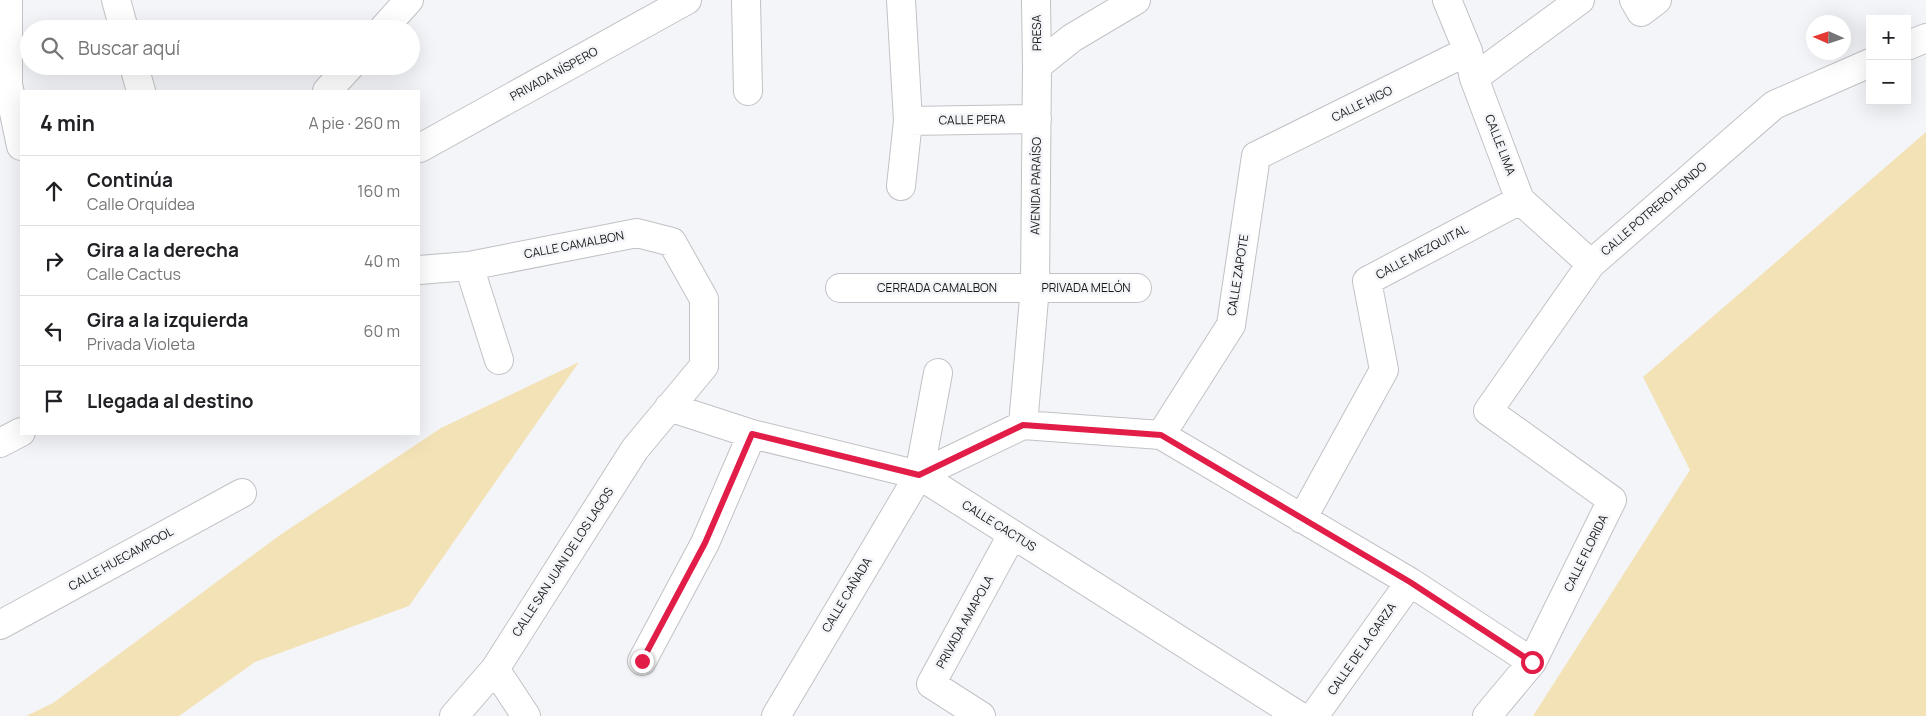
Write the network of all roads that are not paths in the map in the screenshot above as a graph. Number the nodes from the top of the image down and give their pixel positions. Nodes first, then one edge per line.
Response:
1 (8, 0) edge
2 (116, 0) edge
3 (409, 0) edge
4 (687, 0) edge
5 (746, 0) edge
6 (901, 0) edge
7 (1036, 0) edge
8 (1136, 0) edge
9 (1447, 0) edge
10 (1580, 0) edge
11 (1634, 0) edge
12 (1657, 0) edge
13 (122, 20) edge
14 (391, 20) edge
15 (1926, 38) edge
16 (1911, 44) edge
17 (1468, 51) junction
18 (1866, 65) edge
19 (1038, 66) junction
20 (137, 75) edge
21 (342, 75) edge
22 (1474, 78) junction
23 (141, 90) edge
24 (328, 90) edge
25 (748, 91) dead end
26 (1036, 120) junction
27 (908, 121) junction
28 (20, 141) edge
29 (420, 148) dead end
30 (1256, 156) joint
31 (901, 186) dead end
32 (1520, 200) junction
33 (1591, 264) junction
34 (469, 266) junction
35 (420, 270) edge
36 (840, 288) dead end
37 (1035, 288) junction
38 (1137, 288) dead end
39 (499, 360) dead end
40 (938, 373) dead end
41 (669, 407) junction
42 (1488, 411) joint
43 (1023, 425) junction
44 (20, 433) edge
45 (752, 434) junction
46 (1161, 435) junction
47 (0, 443) edge
48 (919, 475) junction
49 (242, 493) dead end
50 (1302, 519) junction
51 (1012, 535) junction
52 (1410, 582) junction
53 (0, 625) edge
54 (642, 661) dead end
55 (1532, 662) junction
56 (494, 669) junction
57 (454, 716) edge
58 (526, 716) edge
59 (776, 716) edge
60 (982, 716) edge
61 (1299, 716) edge
62 (1314, 716) edge
63 (1487, 716) edge

1 - 28 street
2 - 13 street
3 - 14 street
4 - 29 street, PRIVADA NÍSPERO
5 - 25 street
6 - 27 street
7 - 19 street, PRESA
8 - 19 street
9 - 17 street, CALLE LIMA
10 - 22 street
11 - 12 street
15 - 16 street
17 - 22 street, CALLE LIMA
17 - 30 street, CALLE HIGO
18 - 33 street, CALLE POTRERO HONDO
19 - 26 street, AVENIDA PARAÍSO
20 - 23 street
21 - 24 street
22 - 32 street, CALLE LIMA
26 - 27 street, CALLE PERA
26 - 37 street, AVENIDA PARAÍSO
27 - 31 street
30 - 46 street, CALLE ZAPOTE
32 - 33 street, CALLE LIMA
32 - 50 street, CALLE MEZQUITAL
33 - 42 street, CALLE POTRERO HONDO
34 - 35 street, CALLE CAMALBON
34 - 39 street
34 - 41 street, CALLE CAMALBON
36 - 37 street, CERRADA CAMALBON
37 - 38 street, PRIVADA MELÓN
37 - 43 street, AVENIDA PARAÍSO
40 - 48 street
41 - 45 street, CALLE CACTUS
41 - 56 street, CALLE SAN JUAN DE LOS LAGOS
42 - 55 street, CALLE FLORIDA
43 - 46 street
43 - 48 street
44 - 47 street
45 - 48 street, CALLE CACTUS
45 - 54 street
46 - 50 street
48 - 51 street, CALLE CACTUS
48 - 59 street, CALLE CAÑADA
49 - 53 street, CALLE HUECAMPOOL
50 - 52 street
51 - 60 street, PRIVADA AMAPOLA
51 - 61 street, CALLE CACTUS
52 - 55 street
52 - 62 street, CALLE DE LA GARZA
55 - 63 street
56 - 57 street, CALLE SAN JUAN DE LOS LAGOS
56 - 58 street

